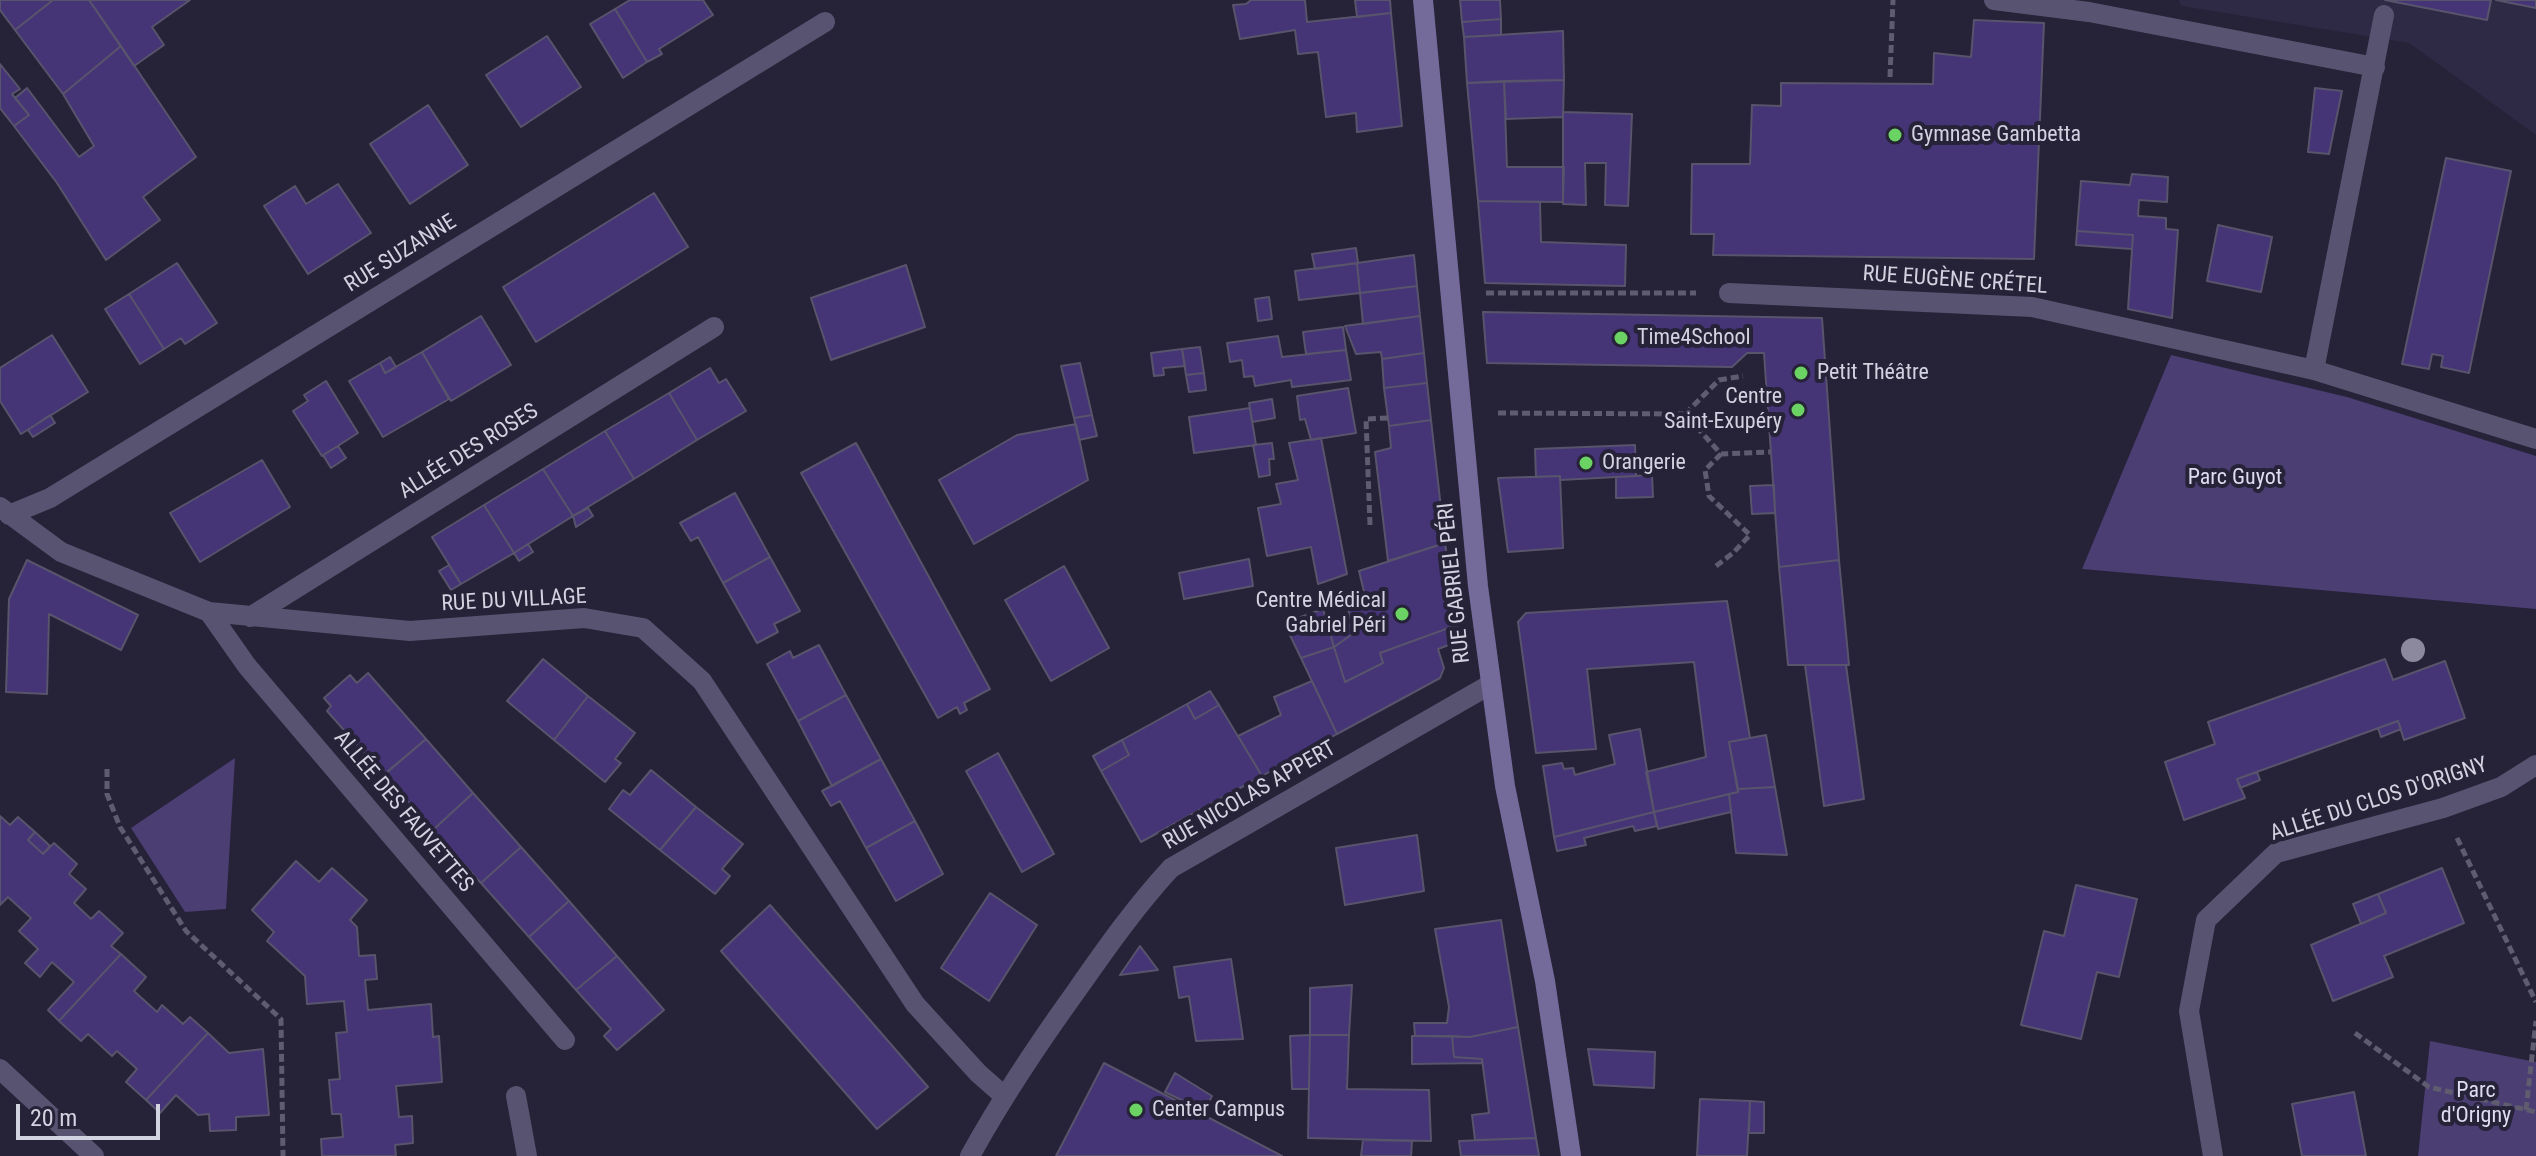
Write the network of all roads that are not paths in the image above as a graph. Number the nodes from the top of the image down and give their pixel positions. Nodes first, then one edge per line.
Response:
1 (1423, 0) edge
2 (1994, 0) edge
3 (2384, 15) dead end
4 (825, 22) dead end
5 (2375, 67) junction
6 (1729, 293) road end
7 (714, 327) dead end
8 (2314, 370) junction
9 (2536, 439) edge
10 (4, 511) edge
11 (209, 612) junction
12 (250, 617) junction
13 (1491, 684) junction
14 (2536, 765) edge
15 (565, 1040) dead end
16 (0, 1069) edge
17 (516, 1096) dead end
18 (1004, 1096) junction
19 (94, 1156) edge
20 (527, 1156) edge
21 (970, 1156) edge
22 (1571, 1156) edge
23 (2213, 1156) edge

1 - 13 street, RUE GABRIEL PÉRI
2 - 5 street
3 - 5 street
4 - 10 street, RUE SUZANNE
5 - 8 street
6 - 8 street, RUE EUGÈNE CRÉTEL
7 - 12 street, ALLÉE DES ROSES
8 - 9 street, RUE EUGÈNE CRÉTEL
10 - 11 street, RUE DU VILLAGE
11 - 12 street, RUE DU VILLAGE
11 - 15 street, ALLÉE DES FAUVETTES
12 - 18 street, RUE DU VILLAGE
13 - 18 street, RUE NICOLAS APPERT
13 - 22 street, RUE GABRIEL PÉRI
14 - 23 street, ALLÉE DU CLOS D'ORIGNY
16 - 19 street
17 - 20 street
18 - 21 street, RUE NICOLAS APPERT

